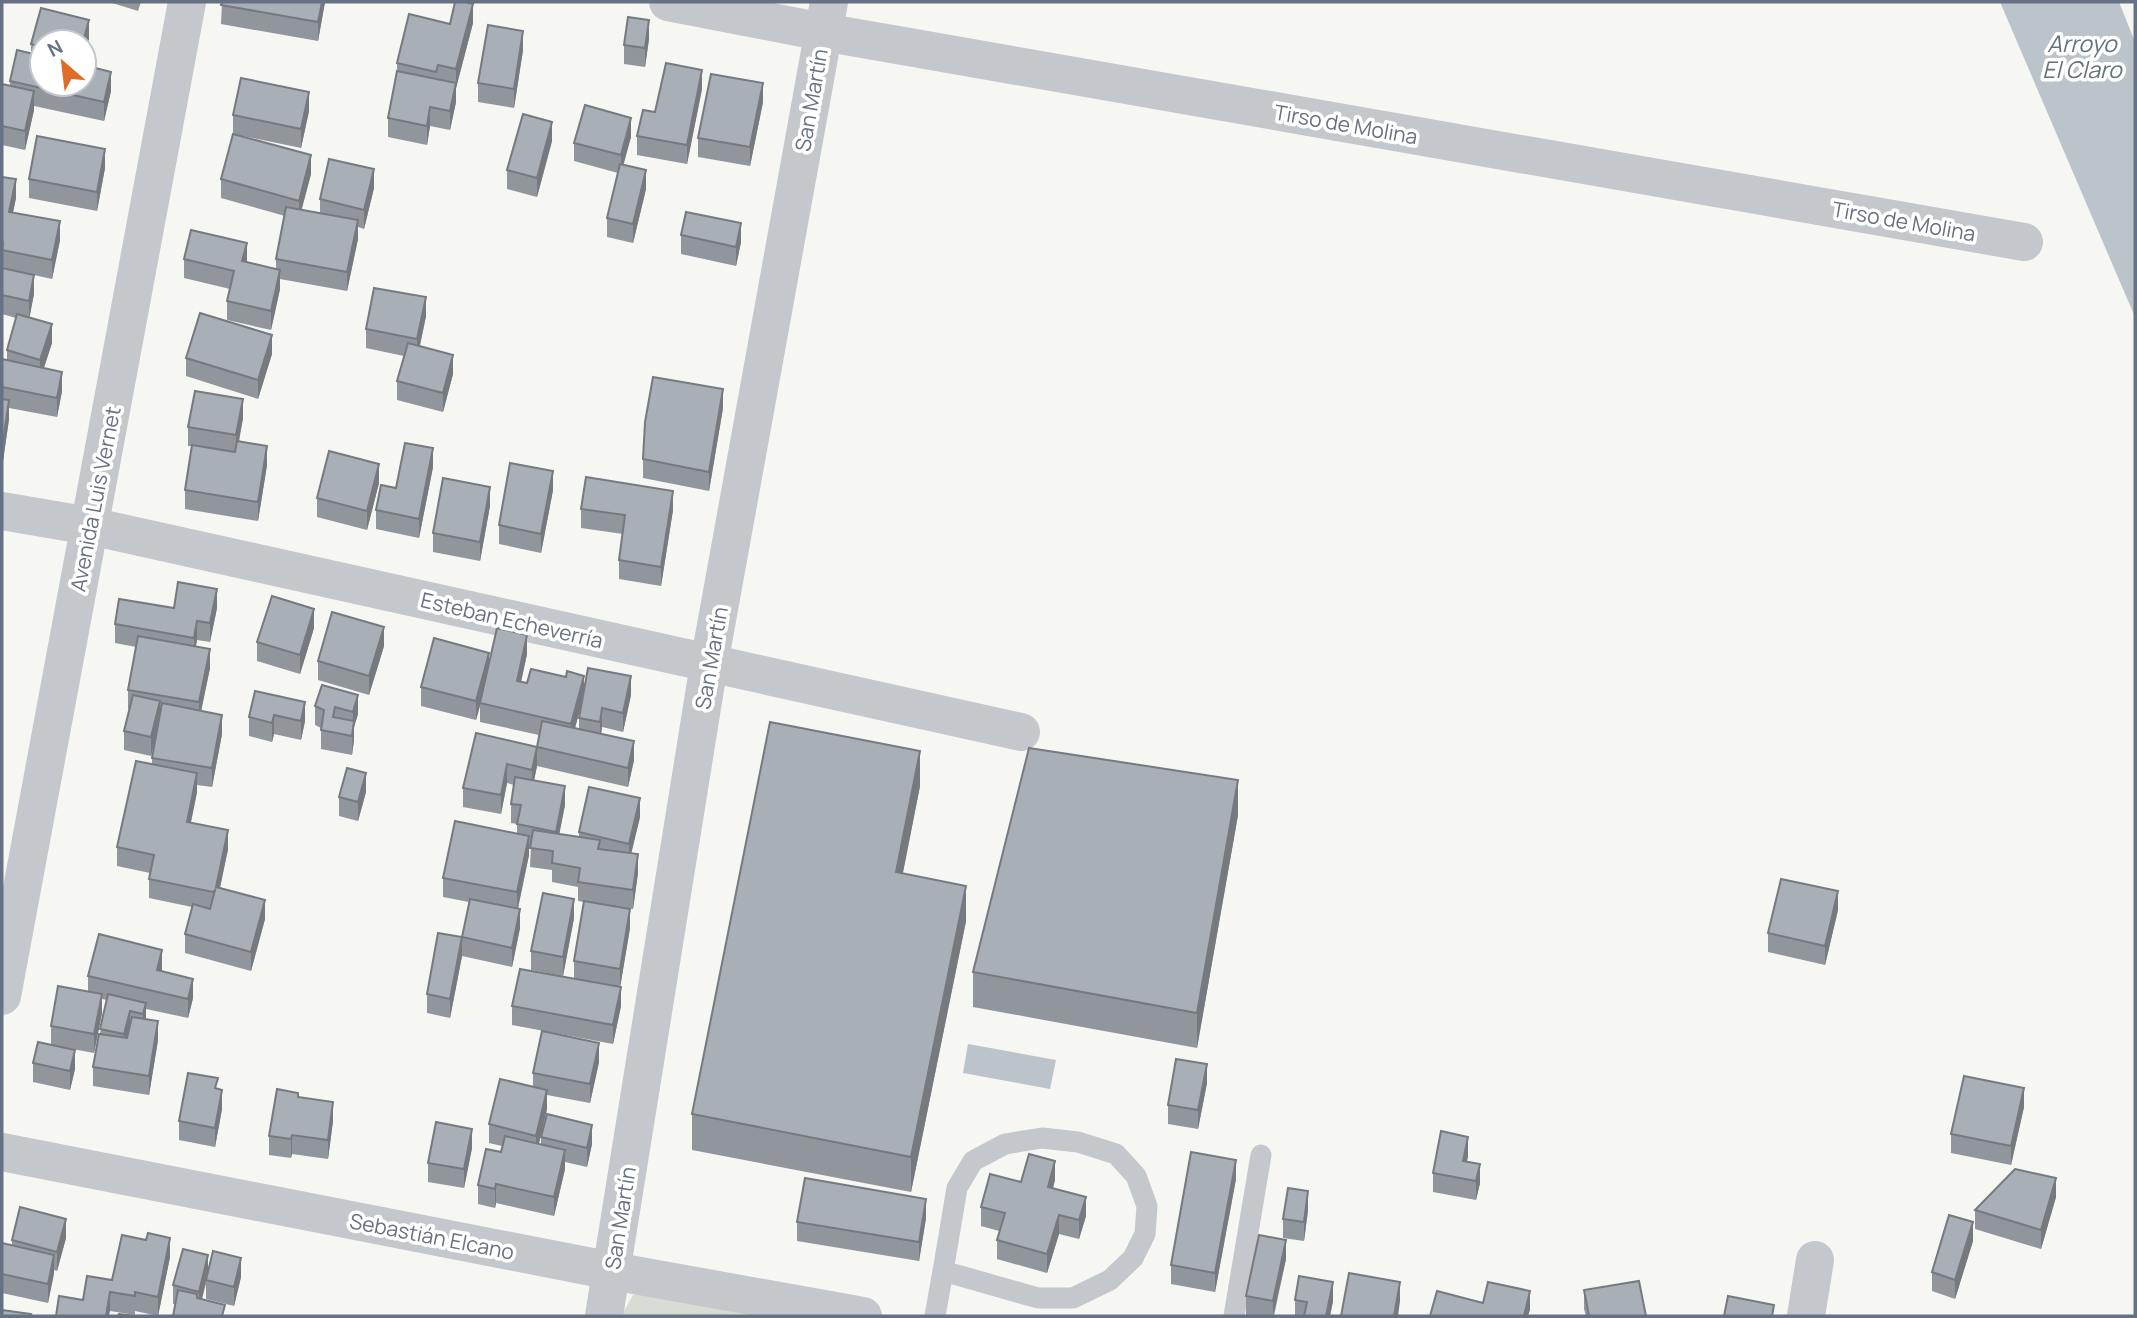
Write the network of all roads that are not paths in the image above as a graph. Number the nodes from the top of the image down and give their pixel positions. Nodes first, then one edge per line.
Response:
1 (187, 2) edge
2 (668, 2) edge
3 (826, 17) edge
4 (2024, 242) dead end
5 (2, 511) edge
6 (90, 526) junction
7 (709, 664) junction
8 (1021, 732) dead end
9 (2, 996) edge
10 (2, 1152) edge
11 (1261, 1156) dead end
12 (1815, 1260) dead end
13 (612, 1271) junction
14 (943, 1271) junction
15 (604, 1316) edge
16 (863, 1316) edge
17 (935, 1316) edge
18 (1234, 1316) edge
19 (1806, 1316) edge

1 - 6 street, Avenida Luis Vernet
2 - 3 street, Tirso de Molina
3 - 4 street, Tirso de Molina
3 - 7 street, San Martín
5 - 6 street, Esteban Echeverría
6 - 7 street, Esteban Echeverría
6 - 9 street, Avenida Luis Vernet
7 - 8 street, Esteban Echeverría
7 - 13 street, San Martín
10 - 13 street, Sebastián Elcano
11 - 18 lane
12 - 19 street
13 - 15 street, San Martín
13 - 16 street, Sebastián Elcano
14 - 14 lane
14 - 17 lane

